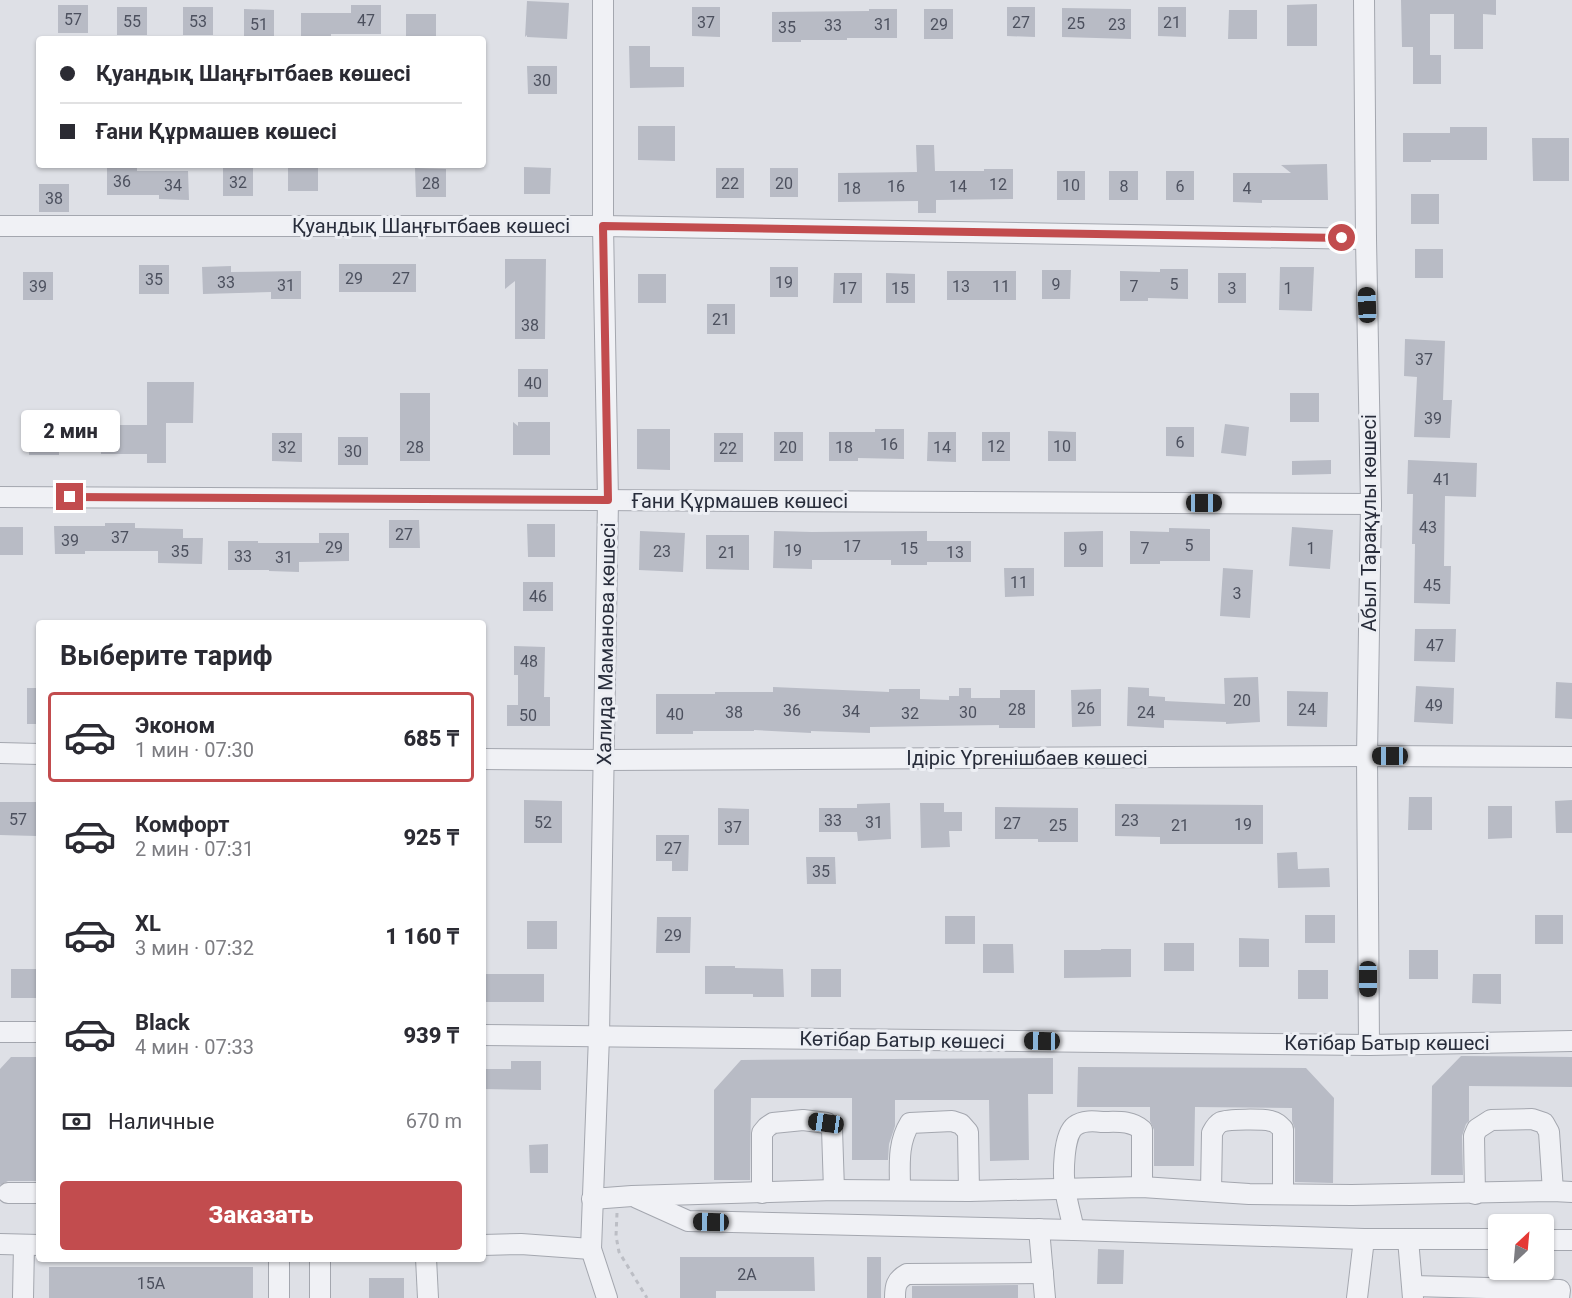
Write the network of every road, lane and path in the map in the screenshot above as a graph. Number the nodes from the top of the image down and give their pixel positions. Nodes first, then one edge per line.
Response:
1 (603, 0) edge
2 (1364, 0) edge
3 (0, 226) edge
4 (603, 226) junction
5 (1366, 239) junction
6 (0, 497) edge
7 (608, 500) junction
8 (1371, 504) junction
9 (0, 753) edge
10 (36, 754) edge
11 (1367, 756) junction
12 (1572, 757) edge
13 (486, 759) edge
14 (604, 760) junction
15 (0, 1032) edge
16 (36, 1032) edge
17 (486, 1035) edge
18 (599, 1036) junction
19 (1572, 1041) edge
20 (1369, 1045) junction
21 (1142, 1188) junction
22 (1065, 1189) junction
23 (834, 1190) junction
24 (900, 1190) junction
25 (969, 1191) junction
26 (1210, 1191) junction
27 (762, 1192) junction
28 (1562, 1192) edge
29 (8, 1193) dead end
30 (36, 1193) edge
31 (1283, 1194) junction
32 (1475, 1194) junction
33 (625, 1196) junction
34 (592, 1199) junction
35 (1039, 1229) junction
36 (1074, 1230) junction
37 (1364, 1239) junction
38 (1408, 1239) junction
39 (1488, 1239) edge
40 (1554, 1240) edge
41 (1572, 1240) edge
42 (0, 1244) edge
43 (32, 1245) edge
44 (486, 1245) edge
45 (591, 1249) junction
46 (279, 1262) edge
47 (320, 1262) edge
48 (426, 1262) edge
49 (1043, 1273) junction
50 (1413, 1292) edge
51 (1488, 1293) edge
52 (23, 1298) edge
53 (279, 1298) edge
54 (320, 1298) edge
55 (428, 1298) edge
56 (607, 1298) edge
57 (646, 1298) edge
58 (895, 1298) edge
59 (1045, 1298) edge
60 (1357, 1298) edge
61 (1559, 1298) edge

1 - 4 street, Халида Маманова көшесі
2 - 5 street, Абыл Тарақұлы көшесі
3 - 4 street, Қуандық Шаңғытбаев көшесі
4 - 5 street, Қуандық Шаңғытбаев көшесі
4 - 7 street, Халида Маманова көшесі
5 - 8 street, Абыл Тарақұлы көшесі
6 - 7 street, Ғани Құрмашев көшесі
7 - 8 street, Ғани Құрмашев көшесі
7 - 14 street, Халида Маманова көшесі
8 - 11 street, Абыл Тарақұлы көшесі
9 - 10 street
11 - 12 street, Ідіріс Үргенішбаев көшесі
11 - 14 street, Ідіріс Үргенішбаев көшесі
11 - 20 street, Абыл Тарақұлы көшесі
13 - 14 street, Ідіріс Үргенішбаев көшесі
14 - 18 street, Халида Маманова көшесі
15 - 16 street
17 - 18 street, Көтібар Батыр көшесі
18 - 20 street, Көтібар Батыр көшесі
18 - 34 street, Халида Маманова көшесі
19 - 20 street, Көтібар Батыр көшесі
21 - 22 street
21 - 22 street
21 - 26 street
22 - 25 street
22 - 36 street
23 - 24 street
23 - 27 street
23 - 27 street
24 - 25 street
24 - 25 street
26 - 31 street
26 - 31 street
27 - 33 street
28 - 32 street
28 - 32 street
29 - 30 street
31 - 32 street
33 - 34 street
33 - 35 street
33 - 57 path
34 - 45 street, Халида Маманова көшесі
35 - 36 street
35 - 49 street
36 - 37 street
37 - 38 street
37 - 60 street
38 - 39 street
38 - 50 street
40 - 41 street
42 - 43 street
43 - 52 street
44 - 45 street
45 - 56 street, Халида Маманова көшесі
46 - 53 street
47 - 54 street
48 - 55 street
49 - 58 street
49 - 59 street
50 - 51 street
51 - 61 street

